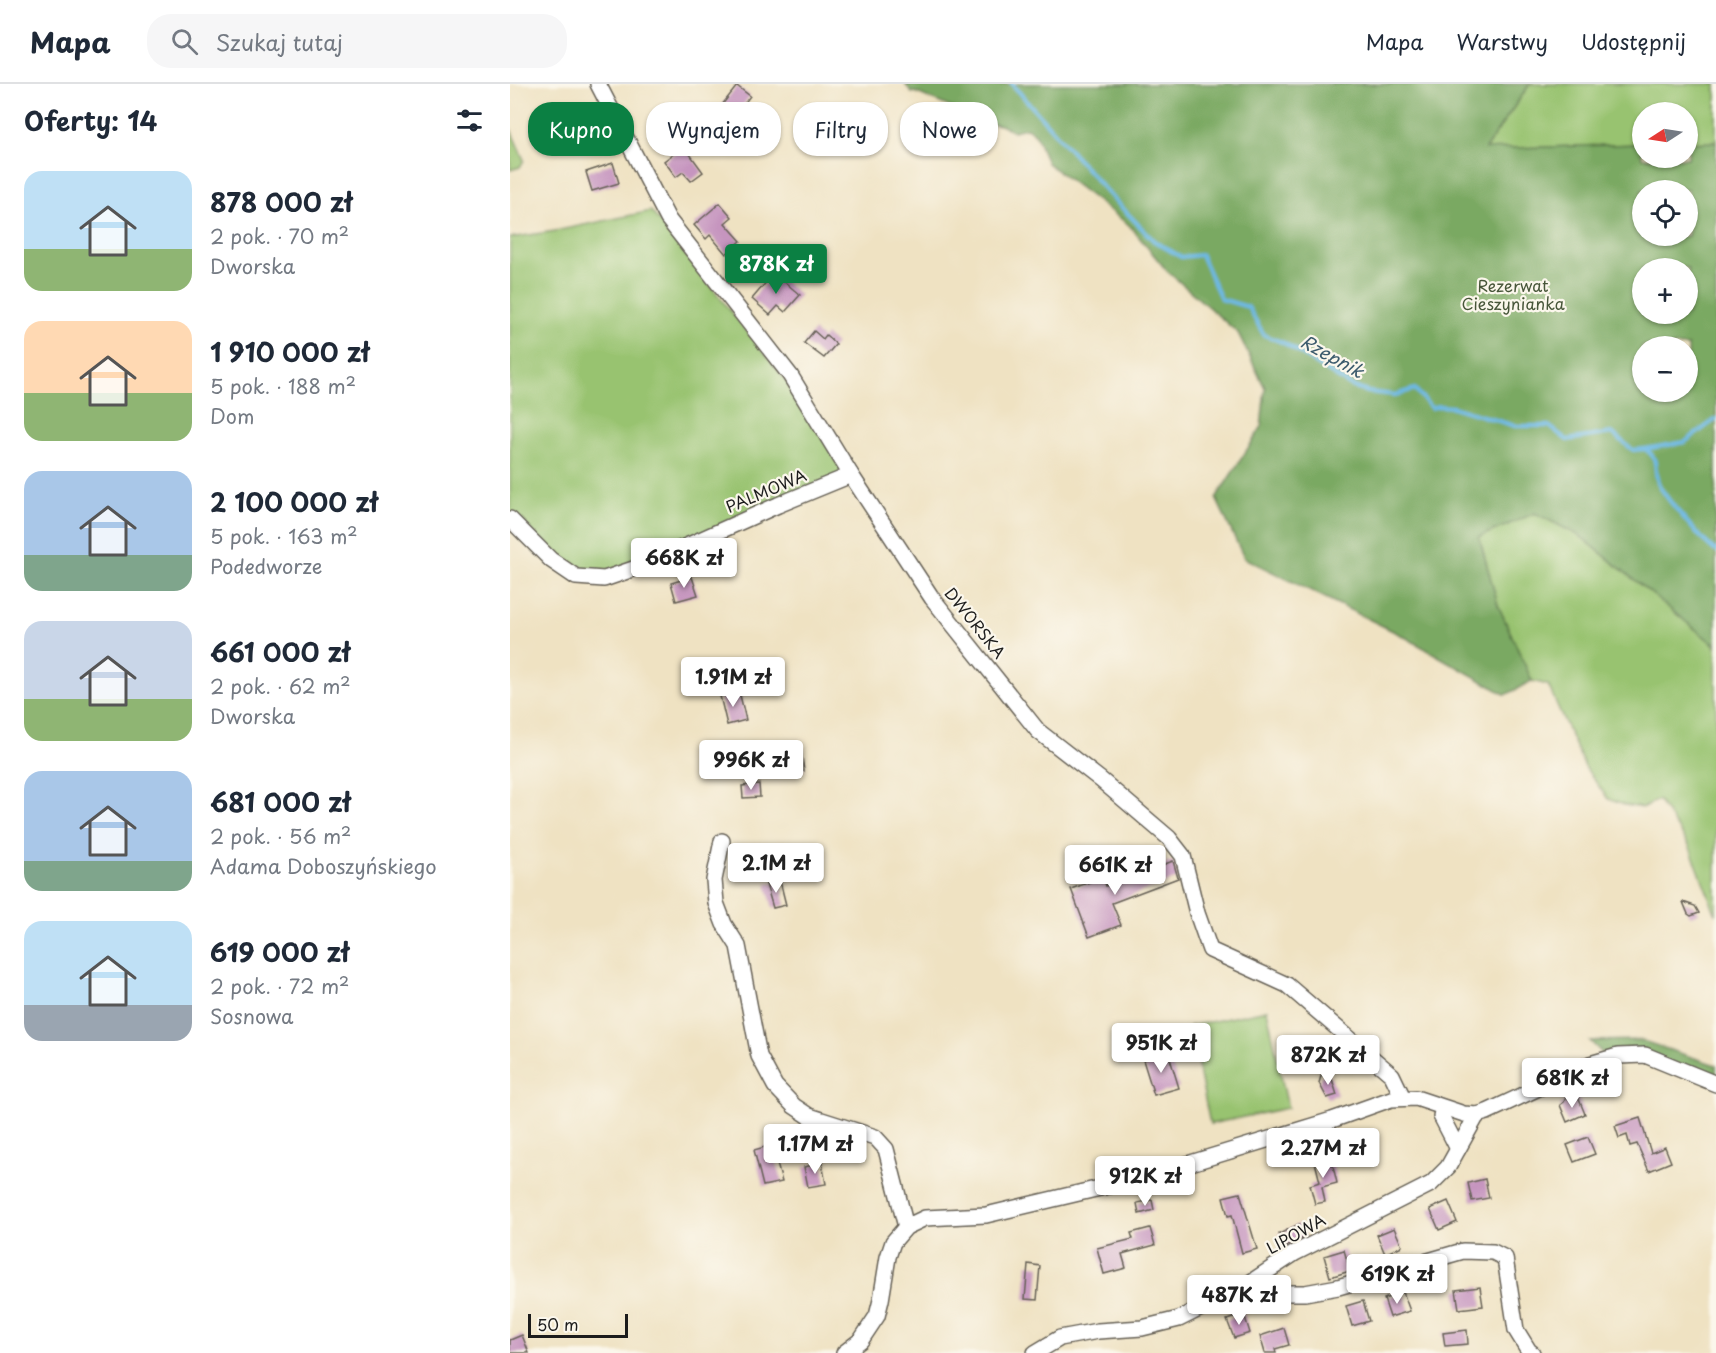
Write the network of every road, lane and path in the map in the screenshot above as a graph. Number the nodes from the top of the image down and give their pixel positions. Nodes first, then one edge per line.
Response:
1 (597, 84) edge
2 (851, 475) junction
3 (510, 519) edge
4 (722, 841) dead end
5 (1716, 1084) edge
6 (1402, 1098) junction
7 (1443, 1108) junction
8 (1477, 1115) junction
9 (1458, 1149) junction
10 (906, 1227) junction
11 (1245, 1286) junction
12 (844, 1353) edge
13 (1035, 1353) edge
14 (1532, 1353) edge

1 - 2 street, DWORSKA
2 - 3 street, PALMOWA
2 - 6 street, DWORSKA
4 - 10 street
5 - 8 street
6 - 7 street
6 - 10 street
7 - 8 street
7 - 9 street
8 - 9 street, LIPOWA
9 - 11 street, LIPOWA
10 - 12 street
11 - 13 street, LIPOWA
11 - 14 street

